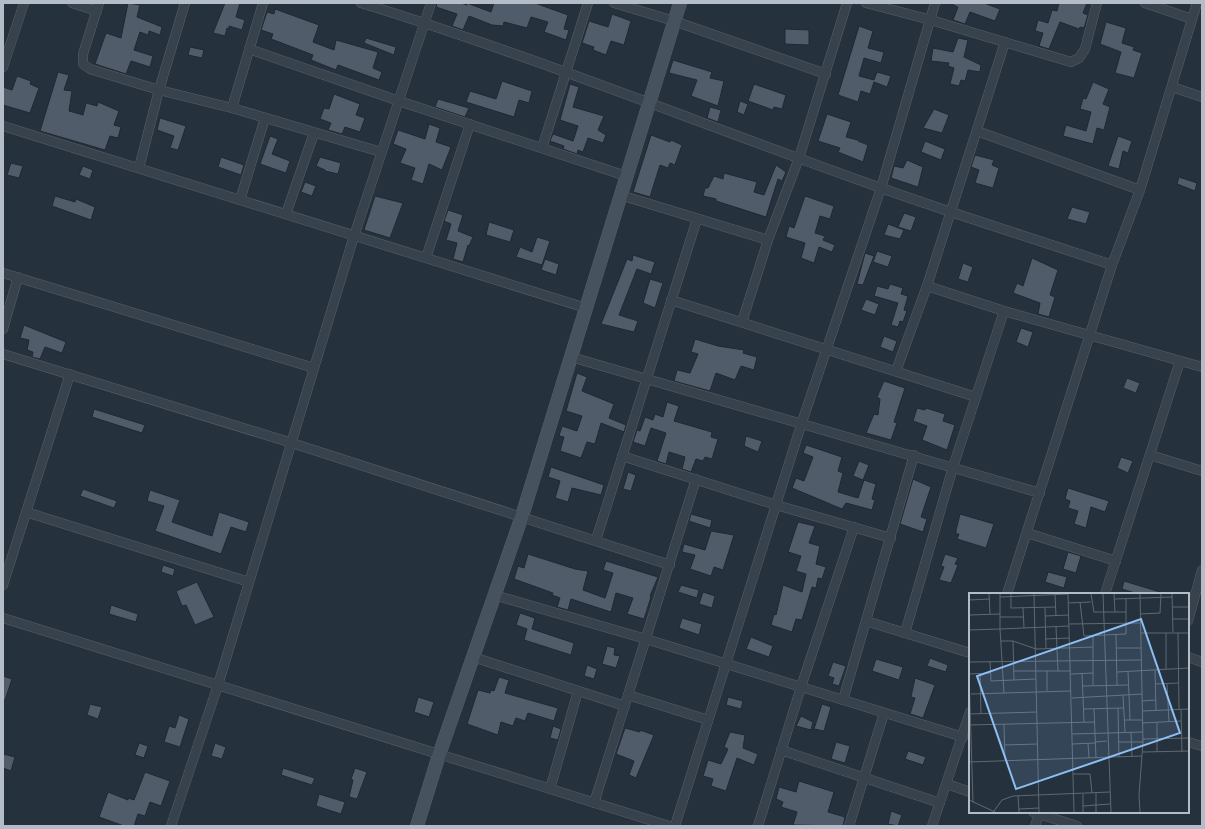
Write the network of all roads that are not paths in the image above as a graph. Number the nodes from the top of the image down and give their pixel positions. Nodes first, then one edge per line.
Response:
1 (24, 3) edge
2 (72, 3) edge
3 (185, 3) edge
4 (263, 3) edge
5 (362, 3) edge
6 (431, 3) edge
7 (588, 3) edge
8 (614, 3) edge
9 (680, 3) edge
10 (848, 3) edge
11 (866, 3) edge
12 (935, 3) edge
13 (1097, 3) edge
14 (1145, 3) edge
15 (1197, 3) edge
16 (98, 7) edge
17 (1192, 19) junction
18 (930, 20) junction
19 (674, 21) junction
20 (425, 22) junction
21 (1005, 42) junction
22 (249, 49) junction
23 (3, 67) edge
24 (566, 72) junction
25 (826, 74) junction
26 (1172, 87) junction
27 (159, 90) junction
28 (1202, 97) edge
29 (398, 101) junction
30 (648, 102) junction
31 (232, 108) junction
32 (265, 118) junction
33 (470, 124) junction
34 (3, 126) edge
35 (977, 131) junction
36 (314, 133) junction
37 (542, 148) junction
38 (381, 152) junction
39 (799, 158) junction
40 (139, 168) junction
41 (626, 176) junction
42 (881, 188) junction
43 (1140, 190) junction
44 (620, 195) junction
45 (240, 200) junction
46 (951, 211) junction
47 (286, 214) junction
48 (697, 219) junction
49 (354, 236) junction
50 (768, 240) junction
51 (426, 258) junction
52 (1112, 265) junction
53 (3, 273) edge
54 (18, 278) junction
55 (927, 286) junction
56 (671, 300) junction
57 (586, 308) junction
58 (1004, 311) junction
59 (742, 322) junction
60 (3, 329) edge
61 (1089, 336) junction
62 (827, 349) junction
63 (3, 354) edge
64 (571, 357) junction
65 (1180, 361) junction
66 (1202, 367) edge
67 (314, 368) junction
68 (896, 371) junction
69 (70, 374) junction
70 (647, 378) junction
71 (976, 397) junction
72 (802, 422) junction
73 (292, 443) junction
74 (914, 455) junction
75 (1150, 455) junction
76 (622, 456) junction
77 (953, 467) junction
78 (1202, 471) edge
79 (696, 479) junction
80 (1040, 492) junction
81 (776, 506) junction
82 (26, 512) junction
83 (522, 516) junction
84 (854, 527) junction
85 (1027, 533) junction
86 (890, 538) junction
87 (596, 540) junction
88 (1116, 561) junction
89 (670, 565) junction
90 (1202, 570) edge
91 (249, 582) junction
92 (3, 585) edge
93 (1007, 593) edge
94 (1105, 593) edge
95 (494, 596) junction
96 (1189, 617) edge
97 (3, 618) edge
98 (866, 621) junction
99 (905, 633) junction
100 (646, 639) junction
101 (969, 653) edge
102 (473, 657) junction
103 (1189, 657) edge
104 (1202, 662) edge
105 (726, 664) junction
106 (218, 685) junction
107 (800, 687) junction
108 (578, 691) junction
109 (628, 695) junction
110 (843, 700) junction
111 (625, 706) junction
112 (884, 713) junction
113 (969, 716) edge
114 (708, 720) junction
115 (963, 737) junction
116 (1189, 742) edge
117 (1202, 746) edge
118 (781, 750) junction
119 (439, 754) junction
120 (864, 777) junction
121 (947, 784) junction
122 (550, 789) junction
123 (969, 792) edge
124 (594, 803) junction
125 (940, 803) junction
126 (1037, 813) edge
127 (171, 826) edge
128 (418, 826) edge
129 (669, 826) edge
130 (675, 826) edge
131 (758, 826) edge
132 (850, 826) edge
133 (932, 826) edge
134 (1035, 826) edge
135 (1077, 826) edge

1 - 23 street
2 - 16 street
3 - 27 street
4 - 22 street
5 - 20 street
6 - 20 street
7 - 24 street
8 - 19 street
9 - 19 street
10 - 25 street
11 - 18 street
12 - 18 street
13 - 21 street
14 - 17 street
15 - 17 street
16 - 27 street
17 - 26 street
18 - 21 street
18 - 42 street
19 - 25 street
19 - 30 street
20 - 24 street
20 - 29 street
21 - 35 street
22 - 29 street
22 - 31 street
24 - 30 street
24 - 37 street
25 - 39 street
26 - 28 street
26 - 43 street
27 - 31 street
27 - 40 street
29 - 33 street
29 - 38 street
30 - 39 street
30 - 41 street
31 - 32 street
32 - 36 street
32 - 45 street
33 - 37 street
33 - 51 street
34 - 40 street
35 - 43 street
35 - 46 street
36 - 38 street
36 - 47 street
37 - 41 street
38 - 49 street
39 - 42 street
39 - 50 street
40 - 45 street
41 - 44 street
42 - 46 street
42 - 62 street
43 - 52 street
44 - 48 street
44 - 57 street
45 - 47 street
46 - 52 street
46 - 55 street
47 - 49 street
48 - 50 street
48 - 56 street
49 - 51 street
49 - 67 street
50 - 59 street
51 - 57 street
52 - 61 street
53 - 54 street
54 - 60 street
54 - 67 street
55 - 58 street
55 - 68 street
56 - 59 street
56 - 70 street
57 - 64 street
58 - 61 street
58 - 71 street
59 - 62 street
61 - 65 street
61 - 80 street
62 - 68 street
62 - 72 street
63 - 69 street
64 - 70 street
64 - 83 street
65 - 66 street
65 - 75 street
67 - 73 street
68 - 71 street
69 - 73 street
69 - 82 street
70 - 72 street
70 - 76 street
71 - 77 street
72 - 74 street
72 - 81 street
73 - 83 street
73 - 91 street
74 - 77 street
74 - 86 street
75 - 78 street
75 - 88 street
76 - 79 street
76 - 87 street
77 - 80 street
77 - 99 street
79 - 81 street
79 - 89 street
80 - 85 street
81 - 84 street
81 - 105 street
82 - 91 street
82 - 92 street
83 - 87 street
83 - 95 street
84 - 86 street
84 - 107 street
85 - 88 street
85 - 93 street
86 - 98 street
87 - 89 street
88 - 94 street
89 - 100 street
90 - 96 street
91 - 106 street
95 - 100 street
95 - 102 street
97 - 106 street
98 - 99 street
98 - 110 street
99 - 101 street
100 - 105 street
100 - 109 street
102 - 108 street
102 - 119 street
103 - 104 street
105 - 107 street
105 - 114 street
106 - 119 street
106 - 127 street
107 - 110 street
107 - 118 street
108 - 111 street
108 - 122 street
109 - 111 street
109 - 114 street
110 - 112 street
111 - 124 street
112 - 115 street
112 - 120 street
113 - 115 street
114 - 130 street
115 - 121 street
116 - 117 street
118 - 120 street
118 - 131 street
119 - 122 street
119 - 128 street
120 - 125 street
120 - 132 street
121 - 123 street
121 - 125 street
122 - 124 street
124 - 129 street
125 - 133 street
126 - 134 street
126 - 135 street

